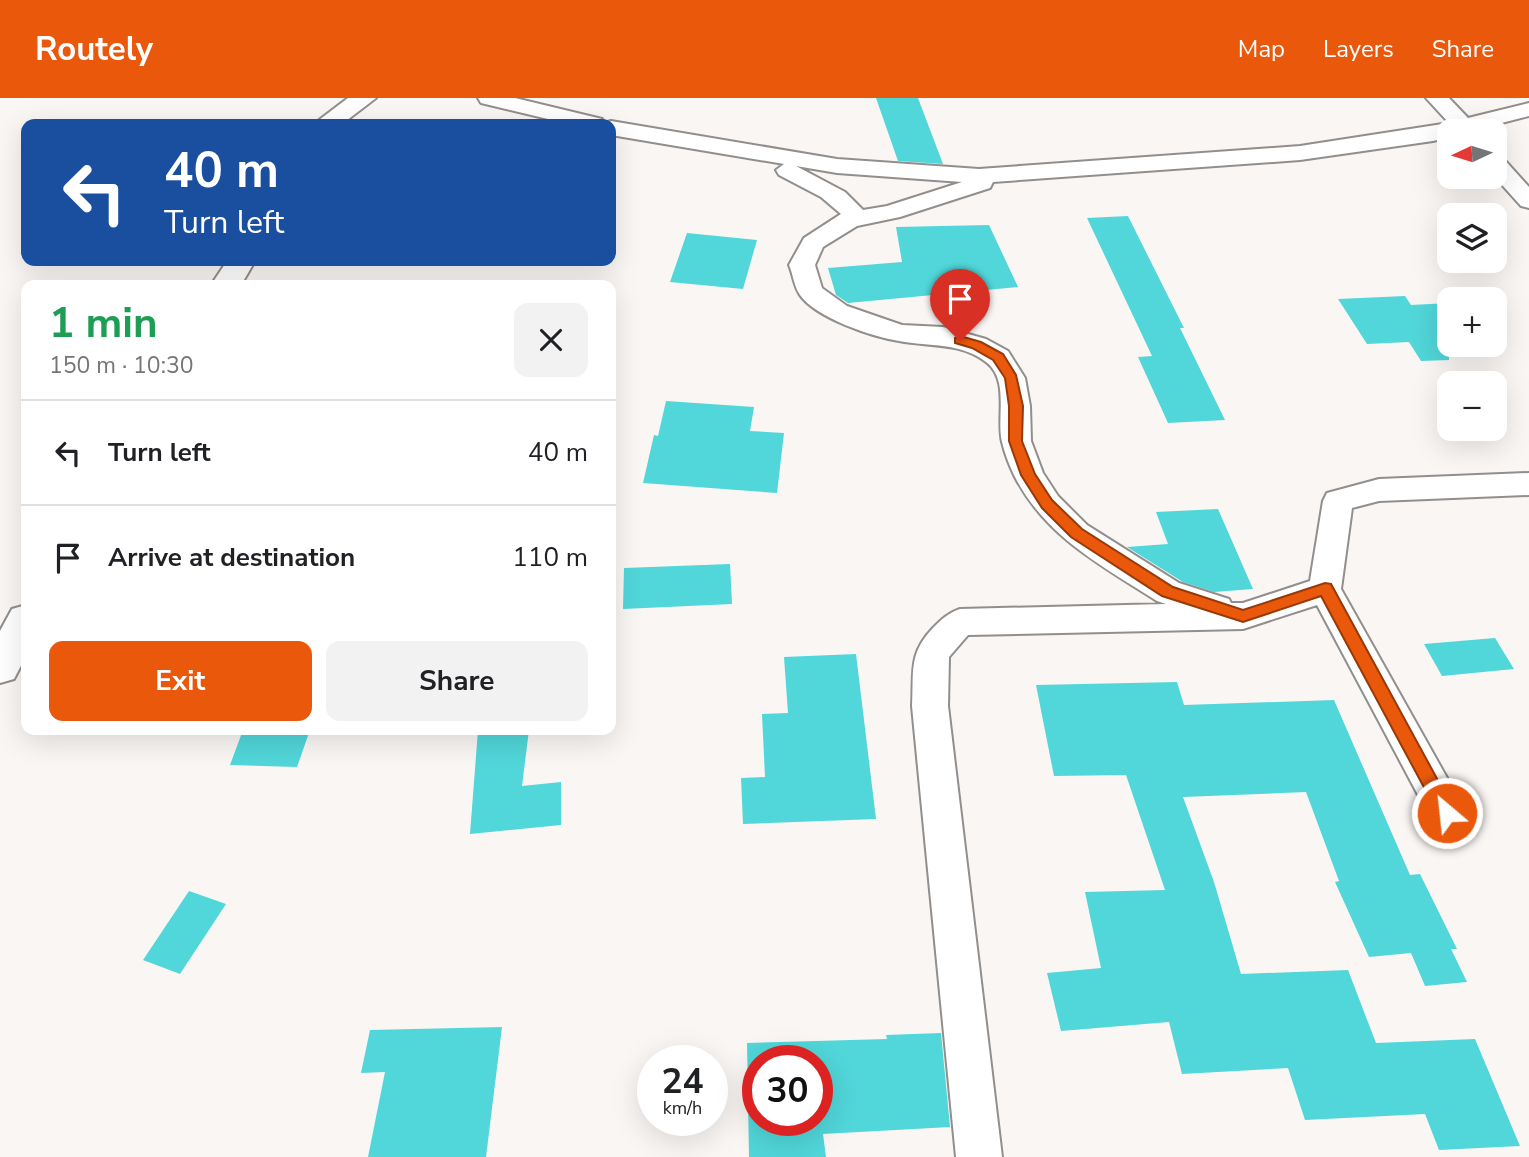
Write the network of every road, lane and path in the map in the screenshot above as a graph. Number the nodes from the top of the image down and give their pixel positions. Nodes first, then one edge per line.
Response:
1 (364, 98) edge
2 (489, 98) edge
3 (1437, 98) edge
4 (1529, 109) edge
5 (334, 114) edge
6 (574, 119) edge
7 (1456, 119) edge
8 (1499, 119) edge
9 (616, 129) edge
10 (1437, 134) edge
11 (769, 156) junction
12 (1002, 175) junction
13 (1507, 176) edge
14 (1529, 201) edge
15 (850, 220) junction
16 (1529, 484) edge
17 (1325, 589) junction
18 (1243, 616) junction
19 (21, 629) edge
20 (0, 667) edge
21 (1447, 813) dead end
22 (979, 1157) edge

1 - 5 street
2 - 6 street
3 - 7 street
4 - 8 street
9 - 11 street
10 - 12 street
11 - 12 street
11 - 15 street
12 - 15 street
13 - 14 street
15 - 18 street
16 - 17 street
17 - 18 street
17 - 21 street
18 - 22 street
19 - 20 street

